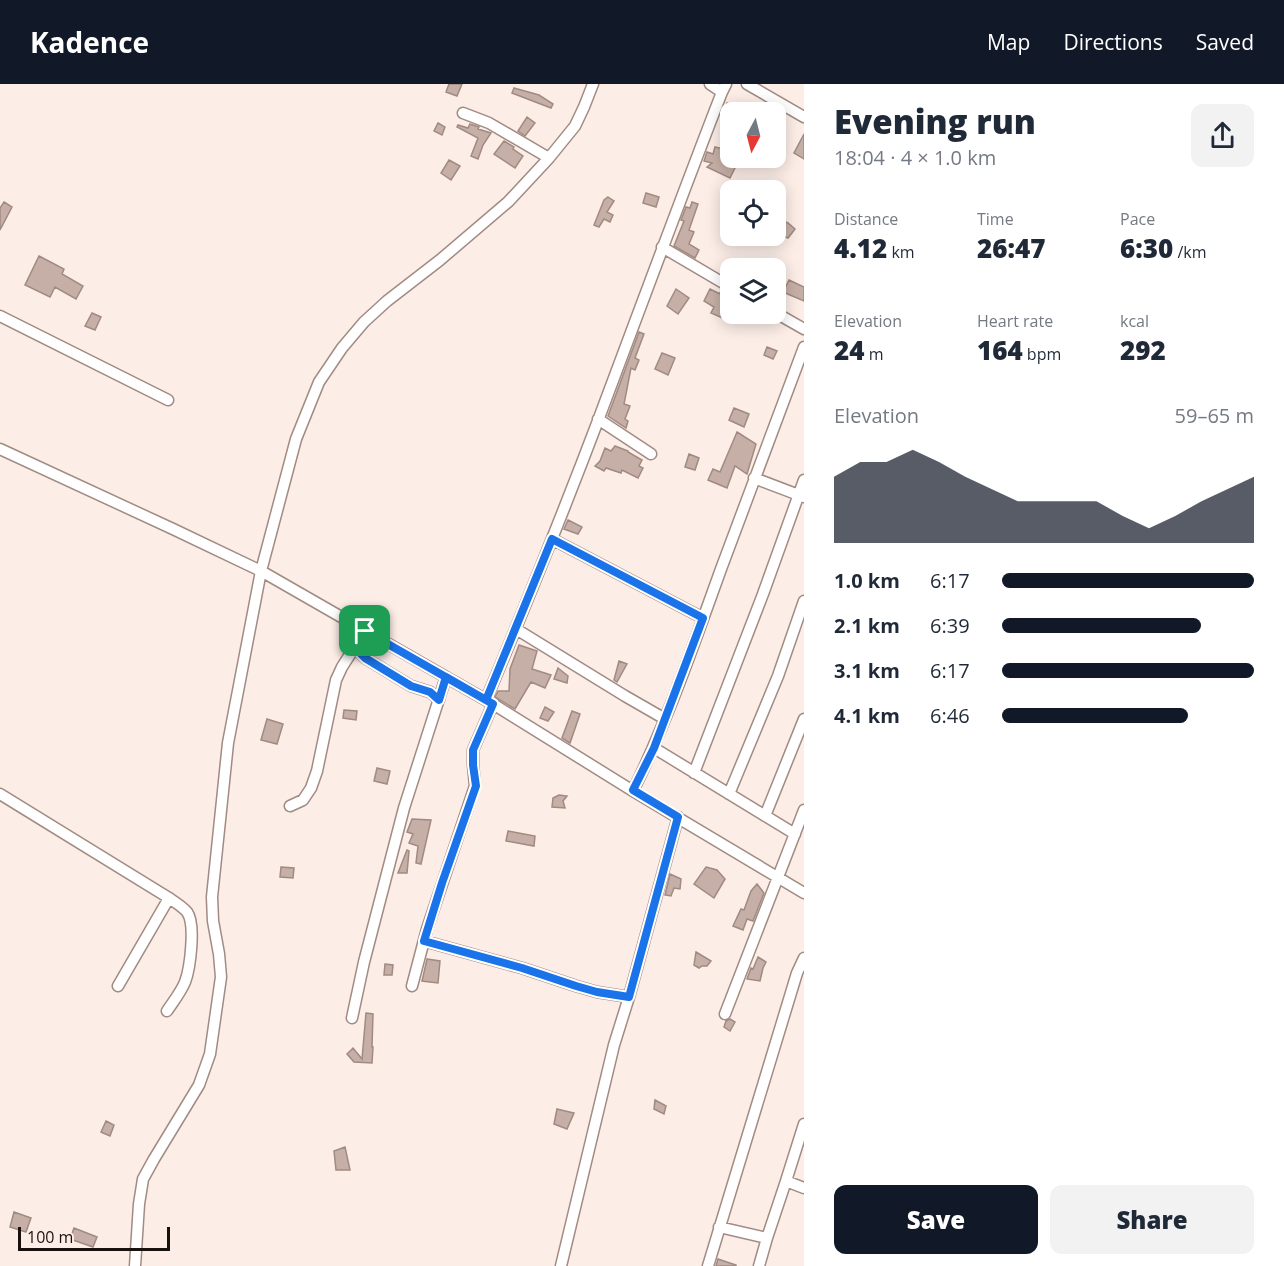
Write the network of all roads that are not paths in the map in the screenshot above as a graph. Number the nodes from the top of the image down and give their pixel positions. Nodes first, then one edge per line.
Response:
1 (593, 84) edge
2 (710, 84) edge
3 (747, 84) edge
4 (724, 88) edge
5 (463, 113) dead end
6 (804, 117) edge
7 (549, 158) junction
8 (662, 247) junction
9 (720, 281) edge
10 (0, 316) edge
11 (786, 319) edge
12 (804, 329) edge
13 (804, 346) edge
14 (168, 400) dead end
15 (598, 419) junction
16 (0, 449) edge
17 (651, 454) dead end
18 (754, 478) junction
19 (804, 480) edge
20 (801, 496) edge
21 (552, 539) junction
22 (261, 572) junction
23 (804, 601) edge
24 (703, 618) junction
25 (516, 629) junction
26 (365, 631) junction
27 (357, 645) junction
28 (446, 677) junction
29 (439, 700) junction
30 (490, 702) junction
31 (665, 719) junction
32 (804, 719) edge
33 (654, 748) junction
34 (694, 772) junction
35 (633, 790) junction
36 (0, 794) edge
37 (729, 794) junction
38 (290, 806) dead end
39 (804, 810) edge
40 (765, 816) junction
41 (678, 817) junction
42 (795, 834) junction
43 (777, 877) junction
44 (804, 893) edge
45 (169, 898) junction
46 (424, 941) junction
47 (804, 958) edge
48 (118, 986) dead end
49 (412, 986) dead end
50 (629, 997) junction
51 (167, 1011) dead end
52 (725, 1014) dead end
53 (352, 1018) dead end
54 (804, 1124) edge
55 (786, 1181) junction
56 (804, 1188) edge
57 (719, 1227) junction
58 (767, 1238) junction
59 (135, 1266) edge
60 (561, 1266) edge
61 (708, 1266) edge
62 (759, 1266) edge

1 - 7 street
2 - 4 street
3 - 6 street
4 - 8 street
5 - 7 street
7 - 22 street
8 - 9 street
8 - 15 street
10 - 14 street
11 - 12 street
13 - 18 street
15 - 17 street
15 - 21 street
16 - 22 street
18 - 20 street
18 - 24 street
19 - 20 street
20 - 34 street
21 - 24 street
21 - 25 street
22 - 26 street
22 - 59 street
23 - 37 street
24 - 31 street
25 - 30 street
25 - 31 street
26 - 27 street
26 - 28 street
27 - 29 street
27 - 38 street
28 - 29 street
28 - 30 street
29 - 53 street
30 - 35 street
30 - 46 street
31 - 33 street
32 - 40 street
33 - 34 street
33 - 35 street
34 - 37 street
35 - 41 street
36 - 45 street
37 - 40 street
39 - 42 street
40 - 42 street
41 - 43 street
41 - 50 street
42 - 43 street
43 - 44 street
43 - 52 street
45 - 48 street
45 - 51 street
46 - 49 street
46 - 50 street
47 - 57 street
50 - 60 street
54 - 55 street
55 - 56 street
55 - 58 street
57 - 58 street
57 - 61 street
58 - 62 street

